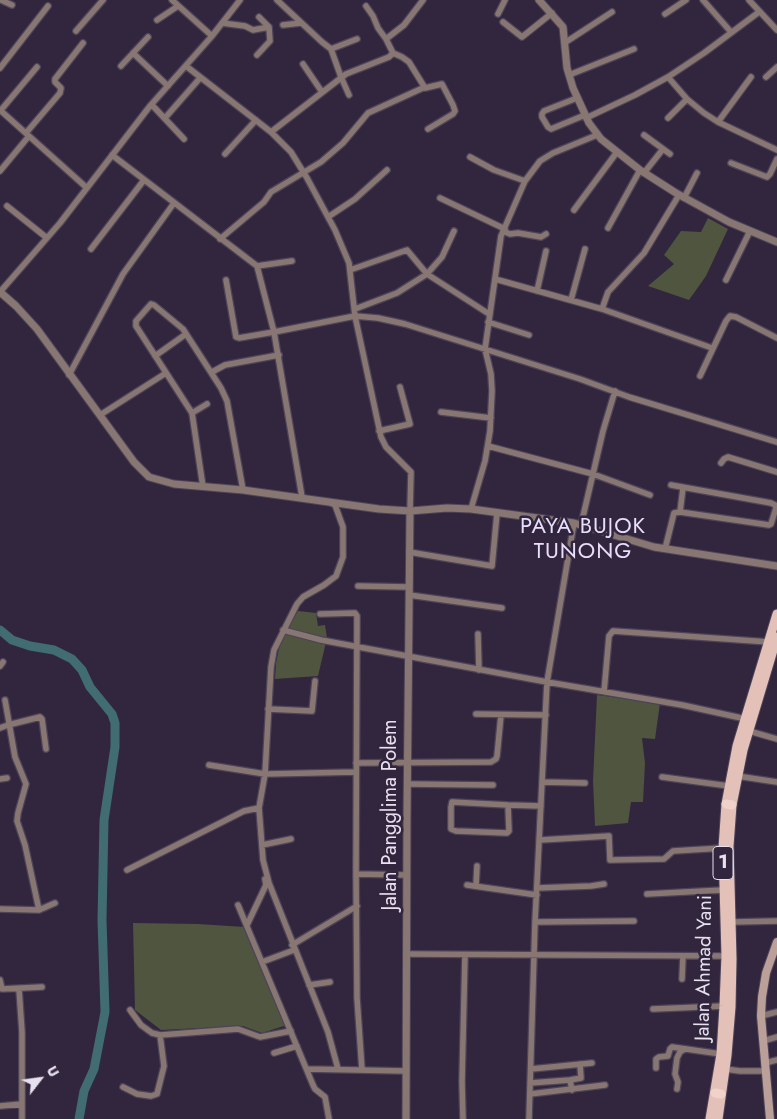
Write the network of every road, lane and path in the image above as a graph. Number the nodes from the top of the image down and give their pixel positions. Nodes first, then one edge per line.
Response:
1 (1, 0) edge
2 (103, 0) edge
3 (172, 0) edge
4 (240, 0) edge
5 (277, 0) edge
6 (423, 0) edge
7 (505, 0) edge
8 (540, 0) edge
9 (686, 0) edge
10 (703, 0) edge
11 (749, 0) edge
12 (12, 5) dead end
13 (48, 6) dead end
14 (178, 6) junction
15 (366, 6) dead end
16 (612, 12) dead end
17 (759, 12) junction
18 (552, 13) junction
19 (498, 14) dead end
20 (665, 14) dead end
21 (259, 17) dead end
22 (157, 20) dead end
23 (503, 22) dead end
24 (222, 23) junction
25 (301, 23) junction
26 (283, 25) dead end
27 (269, 27) junction
28 (777, 30) edge
29 (76, 31) dead end
30 (731, 32) junction
31 (212, 36) junction
32 (148, 37) dead end
33 (357, 39) dead end
34 (386, 39) junction
35 (566, 42) junction
36 (83, 43) dead end
37 (331, 49) junction
38 (634, 49) dead end
39 (133, 53) junction
40 (393, 53) junction
41 (257, 56) dead end
42 (303, 64) dead end
43 (121, 66) dead end
44 (186, 66) junction
45 (37, 67) dead end
46 (777, 67) edge
47 (0, 68) edge
48 (569, 75) junction
49 (668, 77) junction
50 (200, 78) junction
51 (341, 78) junction
52 (751, 78) dead end
53 (766, 78) dead end
54 (168, 86) junction
55 (425, 87) junction
56 (322, 92) junction
57 (349, 95) dead end
58 (577, 98) junction
59 (687, 99) junction
60 (152, 105) junction
61 (0, 110) edge
62 (586, 117) junction
63 (165, 118) junction
64 (668, 118) dead end
65 (256, 120) junction
66 (718, 122) junction
67 (428, 129) dead end
68 (271, 132) junction
69 (28, 134) junction
70 (597, 135) junction
71 (644, 135) dead end
72 (184, 139) dead end
73 (663, 149) junction
74 (777, 150) edge
75 (617, 152) junction
76 (226, 154) dead end
77 (670, 154) dead end
78 (112, 155) junction
79 (470, 157) dead end
80 (777, 159) edge
81 (731, 163) dead end
82 (387, 170) dead end
83 (0, 171) edge
84 (642, 172) junction
85 (304, 173) junction
86 (697, 173) dead end
87 (144, 180) junction
88 (525, 181) junction
89 (87, 188) junction
90 (682, 196) junction
91 (440, 198) dead end
92 (174, 203) junction
93 (7, 206) dead end
94 (574, 210) dead end
95 (328, 217) junction
96 (608, 228) dead end
97 (504, 230) junction
98 (454, 231) dead end
99 (750, 231) junction
100 (546, 234) dead end
101 (47, 238) junction
102 (220, 239) junction
103 (777, 242) edge
104 (91, 249) dead end
105 (586, 249) dead end
106 (546, 251) dead end
107 (292, 261) dead end
108 (257, 266) junction
109 (350, 270) junction
110 (427, 274) junction
111 (226, 280) dead end
112 (495, 280) junction
113 (726, 280) dead end
114 (537, 291) junction
115 (0, 292) edge
116 (571, 300) junction
117 (602, 310) junction
118 (355, 313) junction
119 (489, 314) junction
120 (488, 322) junction
121 (274, 332) junction
122 (186, 334) junction
123 (529, 335) dead end
124 (777, 338) edge
125 (485, 348) junction
126 (712, 348) junction
127 (279, 355) junction
128 (155, 356) junction
129 (212, 372) junction
130 (166, 373) junction
131 (69, 375) junction
132 (700, 376) dead end
133 (400, 387) dead end
134 (615, 391) junction
135 (207, 404) dead end
136 (192, 412) junction
137 (441, 412) dead end
138 (100, 415) junction
139 (491, 418) junction
140 (379, 431) junction
141 (777, 442) edge
142 (488, 446) junction
143 (721, 463) dead end
144 (777, 472) edge
145 (593, 474) junction
146 (671, 485) dead end
147 (203, 487) junction
148 (683, 488) junction
149 (243, 490) junction
150 (650, 495) dead end
151 (302, 497) junction
152 (324, 500) junction
153 (471, 509) junction
154 (410, 511) junction
155 (680, 512) junction
156 (497, 513) junction
157 (574, 523) junction
158 (581, 525) junction
159 (665, 549) junction
160 (410, 552) junction
161 (777, 566) edge
162 (358, 586) dead end
163 (409, 586) junction
164 (409, 595) junction
165 (502, 608) dead end
166 (320, 614) dead end
167 (777, 614) edge
168 (283, 630) junction
169 (478, 634) dead end
170 (773, 640) edge
171 (358, 647) junction
172 (408, 656) junction
173 (774, 662) edge
174 (479, 670) junction
175 (315, 681) dead end
176 (547, 682) junction
177 (604, 692) junction
178 (5, 700) dead end
179 (268, 709) junction
180 (476, 714) dead end
181 (501, 714) junction
182 (546, 715) junction
183 (746, 719) junction
184 (8, 724) junction
185 (0, 728) edge
186 (749, 731) junction
187 (777, 739) edge
188 (46, 749) dead end
189 (356, 763) junction
190 (408, 763) junction
191 (209, 765) dead end
192 (356, 772) junction
193 (264, 774) junction
194 (737, 776) junction
195 (662, 777) dead end
196 (542, 782) junction
197 (777, 782) edge
198 (585, 783) dead end
199 (407, 784) junction
200 (493, 784) dead end
201 (729, 786) junction
202 (508, 805) junction
203 (729, 805) junction
204 (541, 806) junction
205 (260, 808) junction
206 (291, 839) dead end
207 (540, 840) junction
208 (262, 845) junction
209 (723, 848) junction
210 (263, 860) junction
211 (477, 866) dead end
212 (127, 870) dead end
213 (356, 874) junction
214 (407, 875) junction
215 (604, 884) dead end
216 (467, 885) dead end
217 (476, 886) junction
218 (538, 888) junction
219 (723, 890) junction
220 (647, 894) dead end
221 (537, 896) junction
222 (55, 903) dead end
223 (238, 905) dead end
224 (357, 906) junction
225 (0, 908) edge
226 (39, 910) junction
227 (777, 920) edge
228 (634, 921) dead end
229 (535, 922) junction
230 (732, 922) junction
231 (247, 925) junction
232 (777, 943) edge
233 (293, 948) junction
234 (406, 954) junction
235 (465, 954) junction
236 (534, 955) junction
237 (683, 956) junction
238 (726, 956) junction
239 (262, 962) junction
240 (682, 979) dead end
241 (0, 980) edge
242 (330, 982) dead end
243 (0, 985) edge
244 (309, 985) junction
245 (42, 987) dead end
246 (18, 989) junction
247 (724, 1006) junction
248 (654, 1009) dead end
249 (130, 1010) dead end
250 (777, 1012) edge
251 (761, 1016) junction
252 (291, 1031) junction
253 (160, 1035) junction
254 (777, 1037) edge
255 (763, 1041) junction
256 (297, 1046) junction
257 (685, 1049) junction
258 (274, 1053) dead end
259 (720, 1054) junction
260 (777, 1060) edge
261 (592, 1063) dead end
262 (580, 1064) junction
263 (766, 1067) junction
264 (656, 1068) dead end
265 (306, 1069) junction
266 (338, 1069) junction
267 (531, 1069) junction
268 (362, 1070) junction
269 (725, 1070) junction
270 (406, 1071) junction
271 (570, 1080) junction
272 (530, 1083) junction
273 (605, 1085) dead end
274 (123, 1086) dead end
275 (677, 1089) dead end
276 (572, 1090) junction
277 (718, 1093) junction
278 (530, 1094) junction
279 (22, 1104) junction
280 (0, 1106) edge
281 (773, 1106) edge
282 (22, 1119) edge
283 (329, 1119) edge
284 (406, 1119) edge
285 (463, 1119) edge
286 (529, 1119) edge
287 (710, 1119) edge
288 (718, 1119) edge
289 (770, 1119) edge

1 - 12 street
2 - 29 street
3 - 14 street
4 - 24 street
5 - 25 street
6 - 34 street
7 - 19 street
8 - 18 street
9 - 20 street
10 - 30 street
11 - 17 street
13 - 47 street
14 - 22 street
14 - 31 street
15 - 34 street
16 - 35 street
17 - 28 street
17 - 30 street
18 - 23 street
18 - 35 street
21 - 27 street
24 - 27 street
24 - 31 street
25 - 26 street
25 - 37 street
27 - 41 street
30 - 49 street
31 - 44 street
32 - 39 street
33 - 37 street
34 - 40 street
35 - 48 street
36 - 69 street
37 - 51 street
38 - 48 street
39 - 43 street
39 - 54 street
40 - 51 street
40 - 55 street
42 - 56 street
44 - 50 street
44 - 54 street
45 - 61 street
46 - 53 street
48 - 58 street
49 - 59 street
49 - 62 street
50 - 63 street
50 - 65 street
51 - 56 street
51 - 57 street
52 - 66 street
54 - 60 street
55 - 67 street
55 - 85 street
56 - 68 street
58 - 62 street
58 - 62 street
59 - 64 street
59 - 66 street
60 - 63 street
60 - 78 street
61 - 69 street
62 - 70 street
63 - 72 street
65 - 68 street
65 - 76 street
66 - 74 street
68 - 85 street
69 - 83 street
69 - 89 street
70 - 75 street
70 - 88 street
71 - 73 street
73 - 77 street
73 - 84 street
75 - 84 street
75 - 94 street
78 - 87 street
78 - 89 street
79 - 88 street
80 - 81 street
82 - 95 street
84 - 90 street
84 - 96 street
85 - 95 street
85 - 102 street
86 - 90 street
87 - 92 street
87 - 104 street
88 - 97 street
89 - 101 street
90 - 99 street
90 - 117 street
91 - 97 street
92 - 102 street
92 - 131 street
93 - 101 street
95 - 109 street
97 - 100 street
97 - 112 street
98 - 110 street
99 - 103 street
99 - 113 street
101 - 115 street
102 - 108 street
105 - 116 street
106 - 114 street
107 - 108 street
108 - 121 street
109 - 110 street
109 - 118 street
110 - 118 street
110 - 119 street
111 - 121 street
112 - 114 street
112 - 119 street
114 - 116 street
115 - 131 street
116 - 117 street
117 - 126 street
118 - 121 street
118 - 125 street
118 - 140 street
119 - 120 street
120 - 123 street
120 - 125 street
121 - 127 street
122 - 128 street
122 - 128 street
122 - 129 street
124 - 126 street
125 - 134 street
125 - 139 street
126 - 132 street
127 - 129 street
127 - 151 street
128 - 130 street
129 - 149 street
130 - 136 street
130 - 138 street
131 - 138 street
133 - 140 street
134 - 141 street
134 - 145 street
135 - 136 street
136 - 147 street
137 - 139 street
138 - 147 street
139 - 142 street
140 - 154 street
142 - 145 street
142 - 153 street
143 - 144 street
145 - 150 street
145 - 158 street
146 - 148 street
147 - 149 street
148 - 155 street
148 - 155 street
149 - 151 street
151 - 152 street
152 - 154 street
152 - 168 street
153 - 154 street
153 - 156 street
154 - 160 street, Jalan Pangglima Polem
155 - 159 street
156 - 157 street
156 - 160 street
157 - 158 street
157 - 176 street
158 - 159 street
159 - 161 street
160 - 163 street, Jalan Pangglima Polem
162 - 163 street
163 - 164 street, Jalan Pangglima Polem
164 - 165 street
164 - 172 street, Jalan Pangglima Polem
166 - 171 street
167 - 170 main road, Jalan Ahmad Yani / 1
168 - 171 street
168 - 179 street
169 - 174 street
170 - 173 main road, 1
170 - 177 street
170 - 183 main road, Jalan Ahmad Yani / 1
171 - 172 street
171 - 189 street
172 - 174 street
172 - 190 street, Jalan Pangglima Polem
173 - 186 main road, 1
174 - 176 street
175 - 179 street
176 - 177 street
176 - 182 street
177 - 183 street
178 - 184 street
179 - 193 street
180 - 181 street
181 - 182 street
181 - 190 street
182 - 196 street
183 - 201 main road, Jalan Ahmad Yani / 1
184 - 185 street
184 - 188 street
184 - 226 street
186 - 187 street
186 - 194 main road, 1
189 - 190 street
189 - 192 street
190 - 199 street, Jalan Pangglima Polem
191 - 193 street
192 - 193 street
192 - 213 street
193 - 205 street
194 - 197 street
194 - 203 main road, 1
195 - 201 street
196 - 198 street
196 - 204 street
199 - 200 street
199 - 214 street, Jalan Pangglima Polem
201 - 203 main road, Jalan Ahmad Yani / 1
202 - 202 street
202 - 204 street
203 - 209 main road, Jalan Ahmad Yani / 1
203 - 230 main road, 1
204 - 207 street
205 - 208 street
205 - 212 street
206 - 208 street
207 - 209 street
207 - 218 street
208 - 210 street
209 - 219 main road, Jalan Ahmad Yani / 1
210 - 231 street
210 - 233 street
211 - 217 street
213 - 214 street
213 - 224 street
214 - 234 street, Jalan Pangglima Polem
215 - 218 street
216 - 217 street
217 - 221 street
218 - 221 street
219 - 220 street
219 - 238 main road, Jalan Ahmad Yani / 1
221 - 229 street
222 - 226 street
223 - 231 street
224 - 233 street
224 - 268 street
225 - 226 street
227 - 230 street
228 - 229 street
229 - 236 street
230 - 269 main road, 1
231 - 239 street
232 - 251 main road
233 - 239 street
233 - 244 street
234 - 235 street
234 - 270 street, Jalan Pangglima Polem
235 - 236 street
235 - 285 street
236 - 237 street
236 - 267 street
237 - 238 street
237 - 240 street
238 - 247 main road, Jalan Ahmad Yani / 1
239 - 252 street
241 - 243 street
242 - 244 street
243 - 246 street
244 - 266 street
245 - 246 street
246 - 279 street
247 - 248 street
247 - 259 main road, Jalan Ahmad Yani / 1
249 - 253 street
250 - 251 street
251 - 255 main road
252 - 253 street
252 - 256 street
253 - 274 street
254 - 255 street
255 - 263 main road
256 - 258 street
256 - 265 street
257 - 259 street
257 - 264 street
257 - 275 street
259 - 277 main road, Jalan Ahmad Yani / 1
260 - 263 street
261 - 262 street
262 - 267 street
262 - 271 street
263 - 269 street
263 - 281 main road
265 - 266 street
265 - 283 street
266 - 268 street
267 - 272 street
268 - 270 street
269 - 277 main road, 1
270 - 284 street, Jalan Pangglima Polem
271 - 272 street
271 - 276 street
272 - 278 street
273 - 276 street
276 - 278 street
277 - 287 main road, Jalan Ahmad Yani / 1
277 - 288 main road, 1
278 - 286 street
279 - 280 street
279 - 282 street
281 - 289 main road

